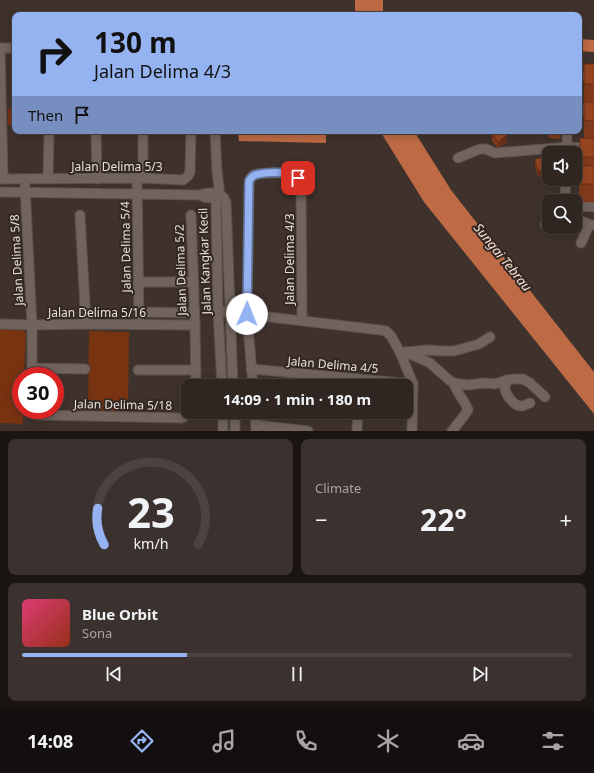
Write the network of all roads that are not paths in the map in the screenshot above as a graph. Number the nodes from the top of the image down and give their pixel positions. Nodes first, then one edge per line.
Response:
1 (0, 48) edge
2 (12, 48) edge
3 (582, 76) edge
4 (594, 76) edge
5 (582, 110) edge
6 (594, 111) edge
7 (49, 134) edge
8 (96, 134) edge
9 (143, 134) edge
10 (191, 134) edge
11 (215, 134) edge
12 (567, 134) edge
13 (567, 146) edge
14 (594, 148) edge
15 (582, 149) edge
16 (542, 151) edge
17 (458, 158) dead end
18 (140, 178) junction
19 (1, 179) edge
20 (25, 179) junction
21 (48, 179) junction
22 (97, 179) junction
23 (0, 192) edge
24 (25, 193) junction
25 (137, 194) junction
26 (219, 194) junction
27 (199, 195) junction
28 (582, 206) edge
29 (594, 207) edge
30 (80, 215) dead end
31 (191, 215) dead end
32 (582, 221) edge
33 (592, 225) edge
34 (581, 242) dead end
35 (138, 282) junction
36 (194, 282) junction
37 (218, 311) junction
38 (138, 312) junction
39 (230, 312) junction
40 (195, 314) junction
41 (247, 314) junction
42 (302, 320) junction
43 (0, 324) edge
44 (86, 324) junction
45 (139, 324) junction
46 (32, 325) junction
47 (195, 325) junction
48 (490, 337) dead end
49 (403, 352) junction
50 (32, 367) edge
51 (85, 369) dead end
52 (251, 369) junction
53 (64, 370) edge
54 (138, 370) dead end
55 (196, 370) junction
56 (196, 379) edge
57 (222, 379) edge
58 (234, 379) edge
59 (252, 379) edge
60 (328, 379) edge
61 (411, 379) edge
62 (508, 380) junction
63 (454, 383) junction
64 (495, 384) junction
65 (505, 390) junction
66 (545, 397) dead end
67 (530, 402) dead end
68 (64, 416) edge
69 (181, 418) edge
70 (223, 419) edge
71 (235, 419) edge
72 (358, 419) edge
73 (412, 419) edge
74 (256, 428) edge
75 (224, 431) edge
76 (235, 431) edge
77 (308, 431) edge
78 (357, 431) edge
79 (412, 431) edge
80 (452, 431) edge

1 - 2 street
1 - 19 street
3 - 4 street
5 - 6 street
7 - 21 street
8 - 22 street
9 - 18 street, Jalan Delima 5/4
10 - 18 street, Jalan Delima 5/3
11 - 26 street
12 - 13 street
14 - 15 street
16 - 17 street
18 - 22 street, Jalan Delima 5/3
18 - 25 street, Jalan Delima 5/4
19 - 20 street, Jalan Delima 5/3
20 - 21 street, Jalan Delima 5/3
20 - 24 street, Jalan Delima 5/8
21 - 22 street, Jalan Delima 5/3
23 - 24 street
24 - 25 street
24 - 46 street, Jalan Delima 5/8
25 - 27 street
25 - 35 street, Jalan Delima 5/4
26 - 27 street, Jalan Kangkar Kecil
26 - 39 street, Jalan Kangkar Kecil
27 - 37 street, Jalan Kangkar Kecil
28 - 29 street
30 - 44 street
31 - 36 street, Jalan Delima 5/2
32 - 33 street
33 - 34 street
35 - 36 street
35 - 38 street, Jalan Delima 5/4
36 - 40 street, Jalan Delima 5/2
37 - 39 street
37 - 57 street, Jalan Kangkar Kecil
38 - 40 street, Jalan Delima 5/16
38 - 45 street, Jalan Delima 5/4
39 - 41 street
39 - 58 street, Jalan Kangkar Kecil
40 - 47 street, Jalan Delima 5/2
41 - 42 street
41 - 42 street, Jalan Delima 4/3
41 - 52 street
42 - 49 street
43 - 46 street, Jalan Delima 5/16
44 - 45 street, Jalan Delima 5/16
44 - 46 street, Jalan Delima 5/16
45 - 47 street, Jalan Delima 5/16
46 - 50 street
47 - 55 street
48 - 49 street
49 - 61 street
49 - 63 street
51 - 53 street
52 - 59 street
52 - 60 street, Jalan Delima 4/5
54 - 55 street
55 - 56 street
62 - 64 street
62 - 65 street
62 - 66 street
63 - 64 street
63 - 80 street
64 - 65 street
65 - 67 street
68 - 69 street, Jalan Delima 5/18
70 - 75 street
71 - 76 street
72 - 78 street
73 - 79 street
74 - 77 street

